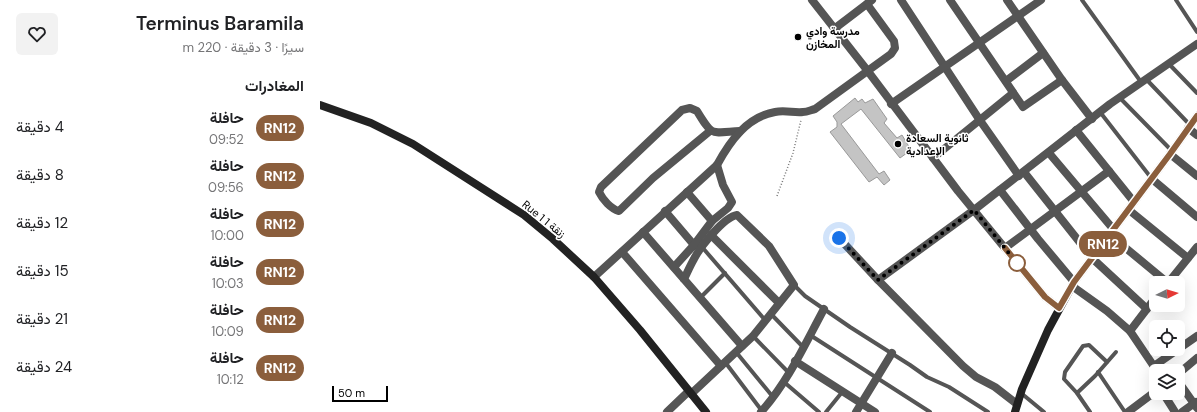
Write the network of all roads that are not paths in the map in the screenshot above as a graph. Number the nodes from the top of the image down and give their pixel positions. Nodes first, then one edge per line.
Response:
1 (812, 0) edge
2 (901, 0) edge
3 (950, 0) edge
4 (1007, 0) edge
5 (1041, 0) edge
6 (1082, 0) edge
7 (1176, 0) edge
8 (869, 2) edge
9 (1018, 15) junction
10 (834, 29) junction
11 (1197, 32) edge
12 (980, 43) junction
13 (1197, 44) edge
14 (1044, 53) junction
15 (1169, 64) junction
16 (945, 68) junction
17 (867, 70) junction
18 (1062, 80) junction
19 (1006, 81) junction
20 (1144, 81) junction
21 (1013, 93) junction
22 (1197, 93) edge
23 (1120, 98) junction
24 (891, 104) junction
25 (320, 105) edge
26 (1100, 112) junction
27 (1197, 116) edge
28 (979, 119) junction
29 (1092, 119) junction
30 (1189, 127) junction
31 (1076, 130) junction
32 (710, 131) junction
33 (740, 131) junction
34 (1197, 135) edge
35 (1050, 153) junction
36 (1171, 153) junction
37 (933, 158) junction
38 (717, 165) junction
39 (1109, 171) junction
40 (1021, 174) junction
41 (1197, 176) edge
42 (1152, 179) junction
43 (1000, 190) junction
44 (687, 192) junction
45 (1081, 192) junction
46 (1134, 202) junction
47 (974, 210) junction
48 (1129, 210) junction
49 (666, 211) junction
50 (1055, 211) junction
51 (1197, 218) edge
52 (712, 221) junction
53 (1030, 229) junction
54 (643, 232) junction
55 (1112, 233) junction
56 (711, 235) junction
57 (839, 238) dead end
58 (694, 245) junction
59 (702, 247) junction
60 (1197, 247) edge
61 (1005, 248) junction
62 (622, 252) junction
63 (1188, 258) junction
64 (1093, 259) junction
65 (674, 267) junction
66 (725, 273) junction
67 (1160, 276) edge
68 (1174, 276) edge
69 (594, 277) junction
70 (684, 279) junction
71 (878, 280) junction
72 (1073, 284) junction
73 (794, 285) junction
74 (700, 298) junction
75 (779, 303) junction
76 (1149, 306) edge
77 (1059, 308) junction
78 (824, 309) junction
79 (1147, 309) junction
80 (768, 317) junction
81 (1130, 331) junction
82 (810, 335) junction
83 (753, 336) junction
84 (1197, 336) edge
85 (803, 347) junction
86 (739, 349) junction
87 (1116, 352) dead end
88 (892, 353) junction
89 (1197, 358) edge
90 (795, 361) junction
91 (1107, 362) junction
92 (723, 364) junction
93 (1153, 364) edge
94 (1162, 364) edge
95 (1185, 368) edge
96 (1098, 372) junction
97 (789, 373) junction
98 (877, 378) junction
99 (784, 382) junction
100 (843, 391) junction
101 (1185, 391) edge
102 (690, 392) junction
103 (1021, 393) junction
104 (1077, 393) junction
105 (1149, 396) edge
106 (773, 397) junction
107 (1167, 400) edge
108 (862, 403) junction
109 (1196, 405) edge
110 (1016, 408) edge
111 (762, 411) edge
112 (1130, 411) edge
113 (667, 412) edge
114 (706, 412) edge
115 (819, 412) edge
116 (826, 412) edge
117 (856, 412) edge
118 (875, 412) edge
119 (930, 412) edge
120 (988, 412) edge
121 (1044, 412) edge
122 (1090, 412) edge
123 (1175, 412) edge
124 (1182, 412) edge

1 - 10 street
2 - 16 street
3 - 12 street
4 - 9 street
5 - 9 street
6 - 20 lane
7 - 11 lane
8 - 10 street
8 - 17 street
9 - 12 street
9 - 14 street
10 - 17 street
12 - 16 street
12 - 19 street
13 - 15 street
14 - 18 street
14 - 19 street
15 - 20 street
15 - 22 lane
16 - 24 street
16 - 28 street
17 - 24 street
17 - 33 street
18 - 21 street
18 - 29 street
19 - 21 street
20 - 23 street
20 - 30 lane
21 - 28 street
23 - 26 street
23 - 36 lane
24 - 37 street
25 - 69 street, Rue 1 زنقة 1
26 - 29 street
26 - 42 lane
27 - 30 street
28 - 37 street
28 - 40 street
29 - 31 street
30 - 34 street
30 - 36 street
31 - 35 street
31 - 39 street
32 - 32 street
32 - 33 street
33 - 38 street
35 - 40 street
35 - 45 street
36 - 41 street
36 - 42 street
37 - 47 street
38 - 44 street
38 - 52 street
39 - 45 street
39 - 46 street
40 - 43 street
40 - 50 street
42 - 46 street
42 - 51 street
43 - 47 street
43 - 53 street
44 - 49 street
44 - 52 street
45 - 50 street
45 - 55 street
46 - 48 street
47 - 61 street
47 - 71 street
48 - 55 street
48 - 63 street
49 - 54 street
49 - 58 street
50 - 53 street
50 - 64 street
52 - 58 street
53 - 61 street
53 - 72 street
54 - 62 street
54 - 65 street
55 - 64 street
55 - 67 street
56 - 59 street
56 - 73 street
56 - 75 street
57 - 71 street
58 - 65 street
59 - 66 lane
59 - 70 street
60 - 63 street
61 - 77 street
62 - 69 street
62 - 92 street
63 - 68 street
64 - 72 street
64 - 79 street
65 - 70 street
66 - 74 lane
66 - 80 lane
69 - 102 street, Rue 1 زنقة 1
70 - 74 street
71 - 110 street
72 - 77 street
72 - 81 street
73 - 75 street
73 - 78 lane
74 - 86 street
75 - 80 street
76 - 79 street
77 - 103 street
78 - 82 street
78 - 88 lane
79 - 81 street
80 - 83 street
80 - 85 lane
81 - 93 street
82 - 85 street
82 - 98 lane
83 - 86 street
83 - 97 lane
84 - 94 street
85 - 90 street
86 - 92 street
86 - 106 lane
87 - 91 lane
88 - 98 street
88 - 120 lane
89 - 95 street
90 - 97 street
90 - 100 street
91 - 96 lane
91 - 104 lane
92 - 102 street
92 - 111 lane
96 - 104 lane
96 - 112 lane
97 - 99 street
98 - 108 street
98 - 119 lane
99 - 106 street
99 - 115 lane
100 - 108 street
100 - 116 lane
101 - 109 street
102 - 113 street
102 - 114 street, Rue 1 زنقة 1
103 - 110 street
103 - 121 lane
104 - 122 lane
105 - 112 street
106 - 111 street
107 - 123 street
108 - 117 street
108 - 118 street
109 - 124 street

